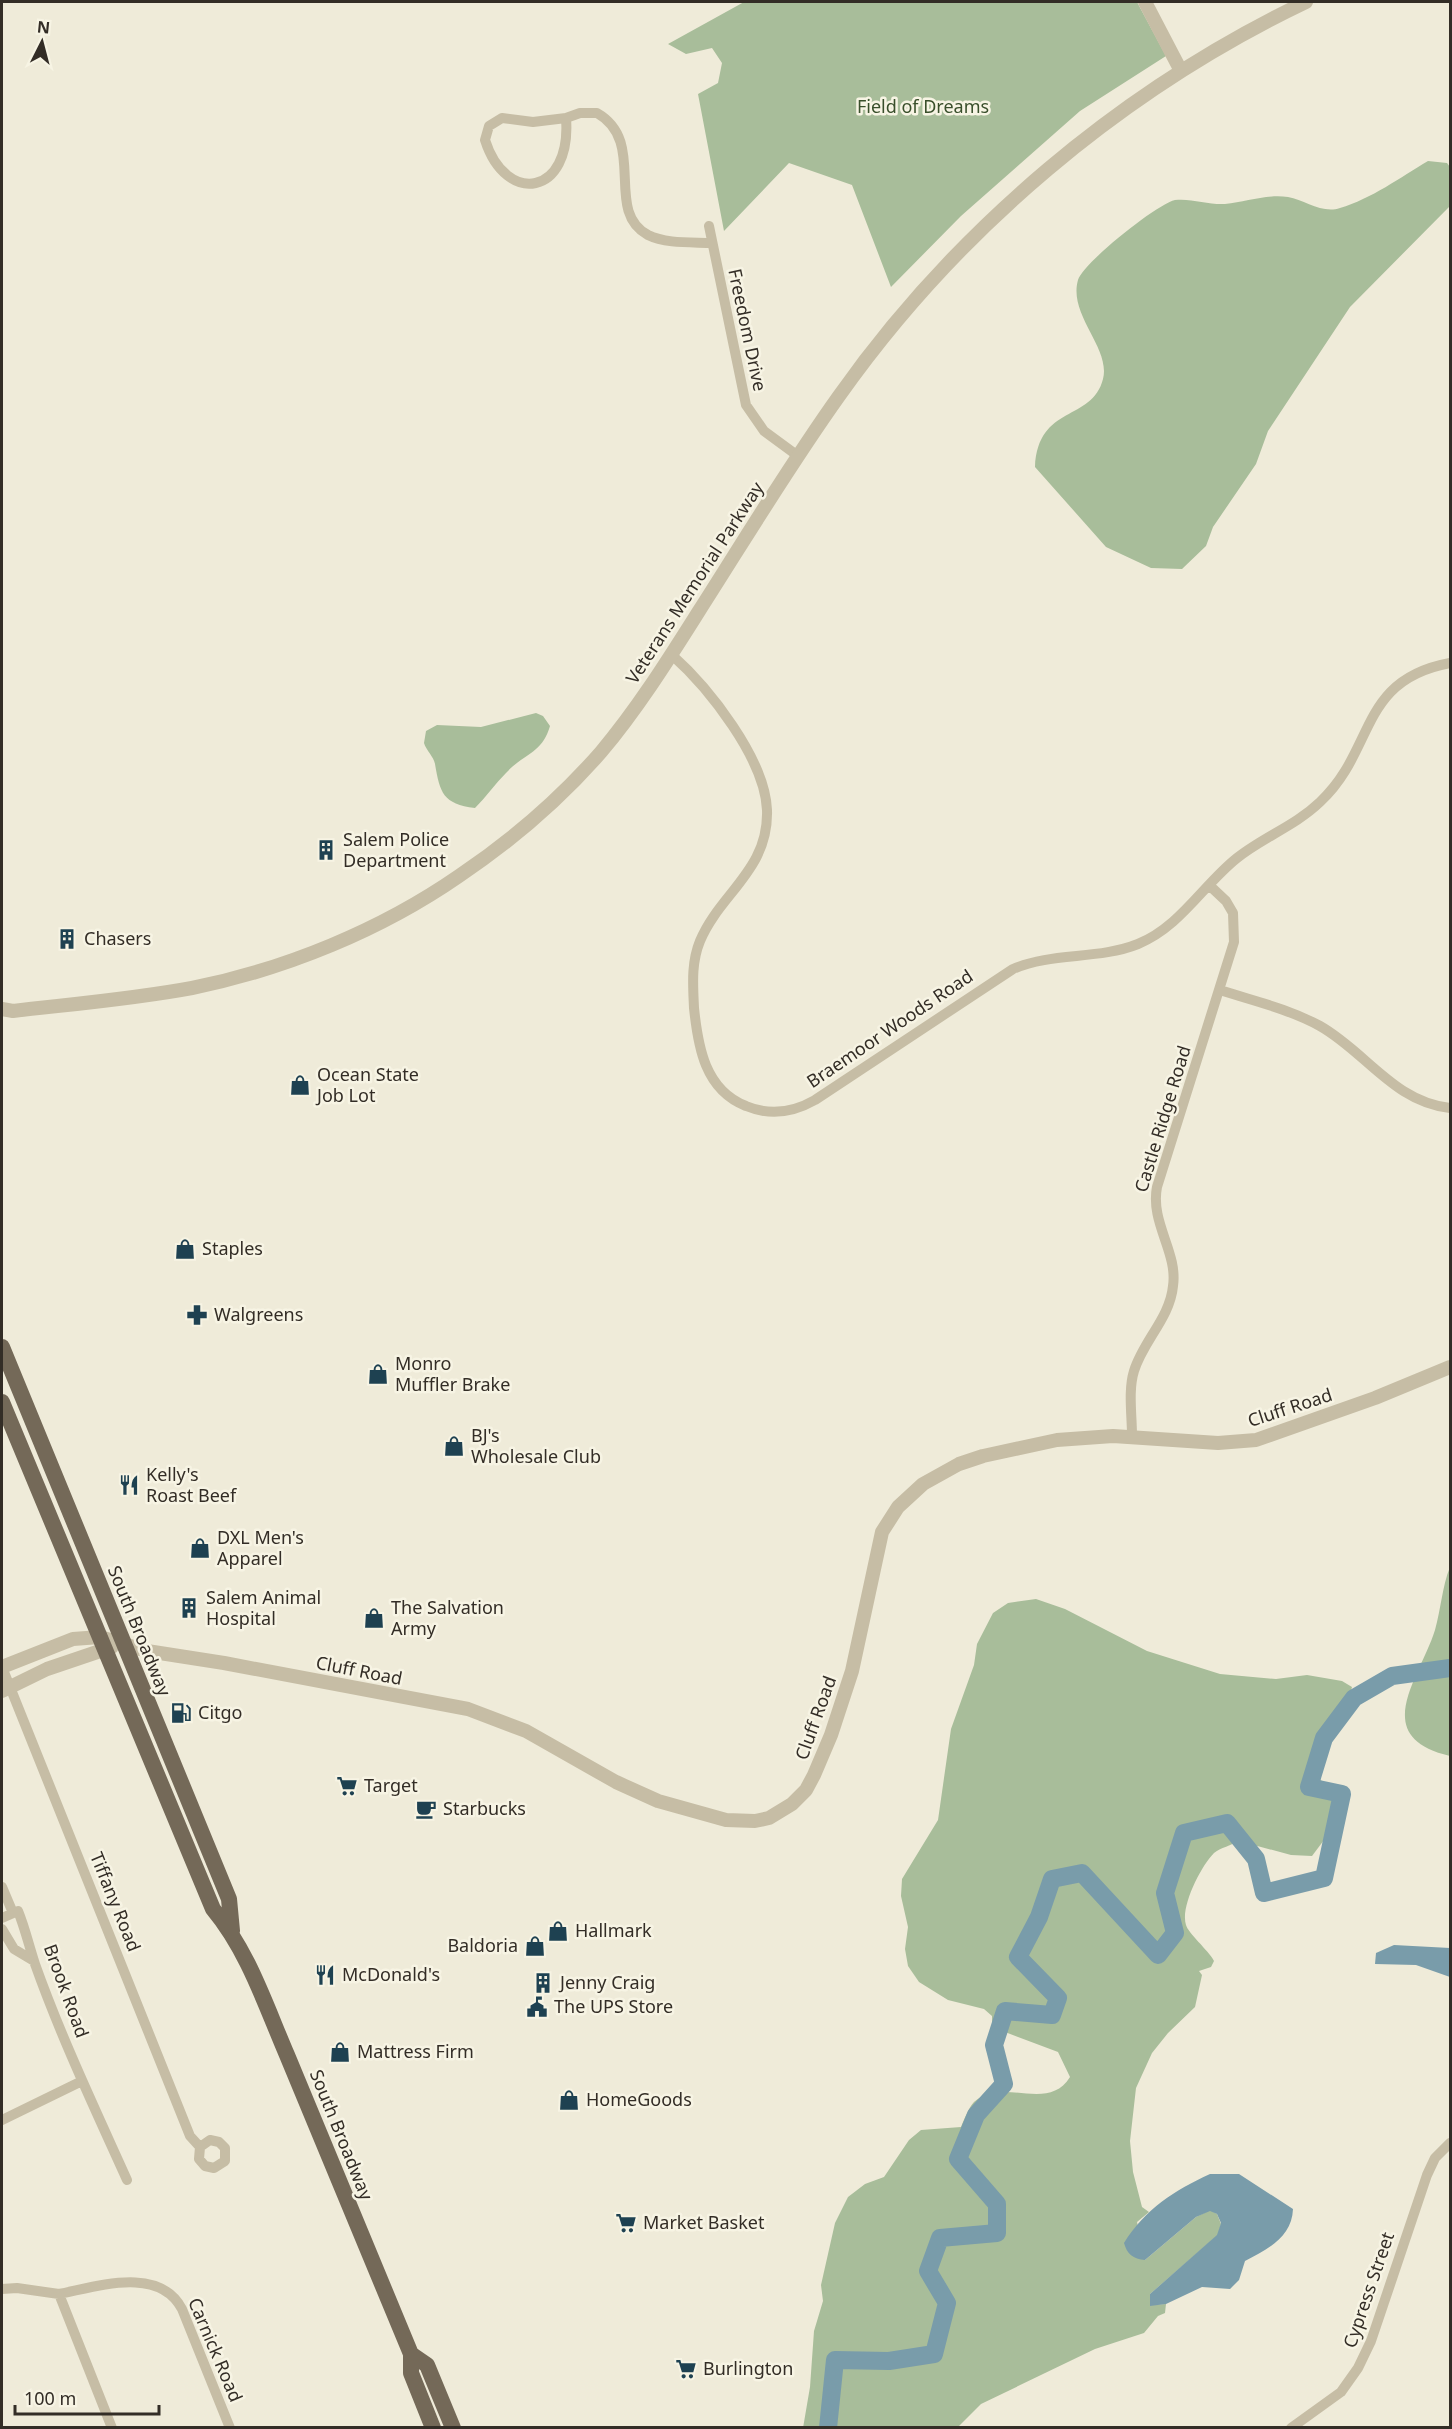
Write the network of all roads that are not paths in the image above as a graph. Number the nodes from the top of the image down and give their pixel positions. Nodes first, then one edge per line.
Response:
1 (1145, 2) edge
2 (1306, 2) edge
3 (1181, 71) junction
4 (566, 118) junction
5 (709, 225) dead end
6 (712, 243) junction
7 (798, 456) junction
8 (672, 655) junction
9 (1450, 663) edge
10 (1209, 885) junction
11 (1220, 990) junction
12 (6, 1012) edge
13 (1450, 1108) edge
14 (2, 1347) edge
15 (1450, 1367) edge
16 (2, 1402) edge
17 (1132, 1436) junction
18 (103, 1643) junction
19 (123, 1644) junction
20 (2, 1667) edge
21 (6, 1688) edge
22 (2, 1887) edge
23 (15, 1912) junction
24 (2, 1918) edge
25 (2, 1929) edge
26 (232, 1931) junction
27 (34, 1961) junction
28 (82, 2081) junction
29 (2, 2120) edge
30 (1450, 2143) edge
31 (200, 2147) dead end
32 (127, 2180) dead end
33 (2, 2289) edge
34 (59, 2294) junction
35 (411, 2354) junction
36 (1306, 2423) edge
37 (112, 2427) edge
38 (230, 2427) edge
39 (433, 2427) edge
40 (453, 2427) edge
41 (1291, 2427) edge

1 - 3 street
2 - 3 street, Veterans Memorial Parkway
3 - 7 street, Veterans Memorial Parkway
4 - 4 street
4 - 6 street
5 - 6 street, Freedom Drive
6 - 7 street, Freedom Drive
7 - 8 street, Veterans Memorial Parkway
8 - 10 street, Braemoor Woods Road
8 - 12 street, Veterans Memorial Parkway
9 - 10 street, Braemoor Woods Road
10 - 11 street, Castle Ridge Road
11 - 13 street
11 - 17 street, Castle Ridge Road
14 - 19 main road, South Broadway
15 - 17 street, Cluff Road
16 - 18 main road, South Broadway
17 - 19 street, Cluff Road
18 - 19 street, Cluff Road
18 - 20 street
18 - 21 street
18 - 26 main road, South Broadway
19 - 26 main road, South Broadway
20 - 21 street, Tiffany Road
21 - 31 street, Tiffany Road
22 - 23 street, Brook Road
23 - 24 street
23 - 27 street, Brook Road
25 - 27 street
26 - 35 main road, South Broadway
27 - 28 street, Brook Road
28 - 29 street
28 - 32 street, Brook Road
30 - 36 street, Cypress Street
33 - 34 street, Carnick Road
34 - 37 street
34 - 38 street, Carnick Road
35 - 39 main road, South Broadway
35 - 40 main road, South Broadway
36 - 41 street, Cypress Street

